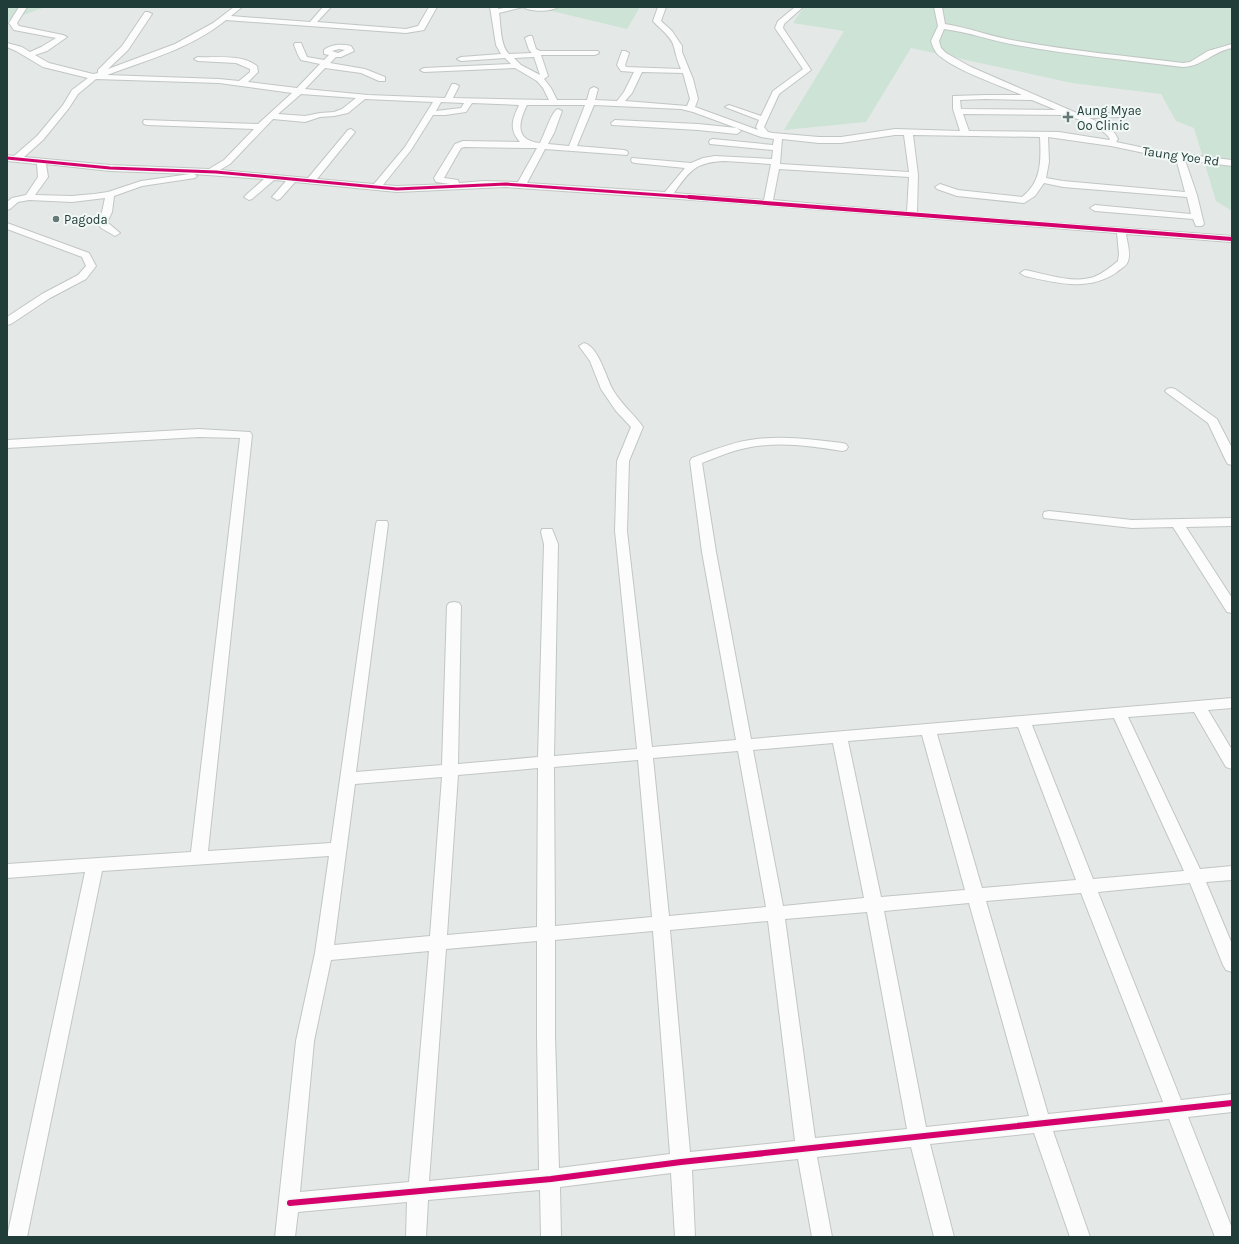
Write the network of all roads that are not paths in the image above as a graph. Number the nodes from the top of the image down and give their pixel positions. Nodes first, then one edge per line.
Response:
1 (23, 7) edge
2 (238, 7) edge
3 (327, 7) edge
4 (433, 7) edge
5 (519, 7) edge
6 (527, 7) edge
7 (554, 7) edge
8 (662, 7) edge
9 (799, 7) edge
10 (938, 7) edge
11 (495, 9) edge
12 (148, 14) dead end
13 (225, 18) junction
14 (311, 25) junction
15 (942, 26) junction
16 (356, 36) junction
17 (529, 38) dead end
18 (298, 45) dead end
19 (7, 46) edge
20 (1232, 46) edge
21 (595, 53) dead end
22 (625, 53) dead end
23 (29, 54) junction
24 (537, 54) junction
25 (333, 55) junction
26 (507, 56) junction
27 (198, 59) dead end
28 (461, 59) dead end
29 (325, 64) junction
30 (516, 66) junction
31 (424, 70) dead end
32 (639, 70) junction
33 (686, 71) junction
34 (96, 76) junction
35 (540, 78) junction
36 (382, 80) dead end
37 (241, 83) junction
38 (455, 86) dead end
39 (594, 89) dead end
40 (299, 92) junction
41 (364, 96) junction
42 (1036, 98) junction
43 (444, 99) junction
44 (469, 100) junction
45 (591, 102) junction
46 (524, 103) junction
47 (554, 103) junction
48 (619, 104) junction
49 (729, 107) dead end
50 (690, 109) junction
51 (558, 111) dead end
52 (958, 111) junction
53 (430, 113) junction
54 (1068, 113) junction
55 (1121, 115) dead end
56 (271, 116) junction
57 (1077, 116) junction
58 (763, 119) junction
59 (146, 122) dead end
60 (616, 123) dead end
61 (261, 127) junction
62 (351, 132) dead end
63 (908, 133) junction
64 (965, 133) junction
65 (1044, 135) junction
66 (770, 136) junction
67 (713, 142) dead end
68 (1111, 143) junction
69 (529, 145) junction
70 (543, 146) junction
71 (777, 148) junction
72 (578, 152) junction
73 (624, 153) dead end
74 (1164, 155) junction
75 (12, 159) edge
76 (1198, 159) junction
77 (635, 160) dead end
78 (227, 162) junction
79 (41, 163) junction
80 (1232, 163) edge
81 (776, 164) junction
82 (693, 166) junction
83 (1183, 169) junction
84 (208, 172) junction
85 (228, 173) junction
86 (914, 175) junction
87 (272, 177) junction
88 (293, 179) junction
89 (1042, 180) junction
90 (310, 181) junction
91 (497, 184) junction
92 (521, 185) junction
93 (376, 187) junction
94 (940, 187) dead end
95 (110, 194) junction
96 (668, 195) junction
97 (1192, 195) junction
98 (249, 197) dead end
99 (277, 197) dead end
100 (29, 198) junction
101 (768, 202) junction
102 (7, 207) edge
103 (1095, 208) dead end
104 (912, 215) junction
105 (1197, 217) junction
106 (7, 226) edge
107 (115, 233) dead end
108 (1202, 236) junction
109 (1121, 237) junction
110 (1232, 238) edge
111 (1025, 273) dead end
112 (7, 322) edge
113 (584, 346) dead end
114 (1172, 391) dead end
115 (7, 444) edge
116 (842, 447) dead end
117 (1232, 461) edge
118 (1049, 515) dead end
119 (1232, 522) edge
120 (382, 524) dead end
121 (1178, 524) junction
122 (547, 532) dead end
123 (454, 606) dead end
124 (1232, 609) edge
125 (1232, 703) edge
126 (1198, 706) junction
127 (1120, 712) junction
128 (1023, 721) junction
129 (928, 729) junction
130 (839, 737) junction
131 (745, 746) junction
132 (645, 754) junction
133 (546, 763) junction
134 (1232, 763) edge
135 (450, 771) junction
136 (347, 779) junction
137 (338, 849) junction
138 (199, 859) junction
139 (95, 865) junction
140 (7, 871) edge
141 (1232, 872) edge
142 (1195, 876) junction
143 (1086, 886) junction
144 (975, 896) junction
145 (874, 905) junction
146 (776, 914) junction
147 (661, 924) junction
148 (546, 934) junction
149 (438, 943) junction
150 (324, 953) junction
151 (1232, 965) edge
152 (1232, 1103) edge
153 (1176, 1109) junction
154 (1041, 1124) junction
155 (918, 1137) junction
156 (806, 1149) junction
157 (681, 1162) junction
158 (551, 1179) junction
159 (418, 1191) junction
160 (290, 1203) junction
161 (17, 1237) edge
162 (285, 1237) edge
163 (416, 1237) edge
164 (552, 1237) edge
165 (685, 1237) edge
166 (822, 1237) edge
167 (944, 1237) edge
168 (1080, 1237) edge
169 (1225, 1237) edge

1 - 23 street
2 - 13 street
3 - 14 street
4 - 16 street
5 - 11 street
6 - 7 street
8 - 33 street
9 - 58 street
10 - 15 street
11 - 26 street
12 - 34 street
13 - 14 street
13 - 34 street
14 - 16 street
15 - 20 street
15 - 42 street
16 - 25 street
16 - 25 street
17 - 24 street
18 - 29 street
19 - 23 street
21 - 24 street
22 - 32 street
23 - 34 street
24 - 26 street
24 - 35 street
25 - 29 street
26 - 28 street
26 - 30 street
27 - 37 street
29 - 36 street
29 - 40 street
30 - 31 street
30 - 35 street
32 - 33 street
32 - 48 street
33 - 50 street
34 - 37 street
34 - 75 street
35 - 47 street
37 - 40 street
38 - 43 street
39 - 45 street
40 - 41 street
40 - 56 street
41 - 43 street
41 - 56 street
42 - 52 street
42 - 54 street
43 - 44 street
43 - 53 street
44 - 46 street
44 - 53 street
45 - 47 street
45 - 48 street
45 - 72 street
46 - 47 street
46 - 69 street
48 - 50 street
49 - 58 street
50 - 66 street
51 - 70 street
52 - 54 street
52 - 64 street
53 - 93 street
54 - 57 street
55 - 57 street
56 - 61 street
57 - 68 street
58 - 66 street
59 - 61 street
60 - 66 street
61 - 78 street
62 - 90 street
63 - 64 street, Taung Yoe Rd
63 - 66 street, Taung Yoe Rd
63 - 86 street
64 - 65 street, Taung Yoe Rd
65 - 68 street, Taung Yoe Rd
65 - 89 street
66 - 71 street
67 - 71 street
68 - 74 street, Taung Yoe Rd
69 - 70 street
69 - 91 street
70 - 72 street
70 - 92 street
71 - 81 street
72 - 73 street
74 - 76 street, Taung Yoe Rd
74 - 83 street
75 - 79 street
76 - 80 street, Taung Yoe Rd
76 - 83 street
77 - 82 street
78 - 84 street
78 - 85 street
79 - 84 street
79 - 100 street
81 - 82 street
81 - 86 street
81 - 101 street
82 - 96 street
83 - 97 street
84 - 85 street
84 - 95 street
85 - 87 street
86 - 104 street
87 - 88 street
87 - 98 street
88 - 90 street
88 - 99 street
89 - 94 street
89 - 97 street
90 - 93 street
91 - 92 street
91 - 93 street
92 - 96 street
95 - 100 street
95 - 107 street
96 - 101 street
97 - 105 street
100 - 102 street
101 - 104 street
103 - 105 street
104 - 109 street
105 - 108 street
106 - 112 street
108 - 109 street
108 - 110 street
109 - 111 street
113 - 132 street
114 - 117 street
115 - 138 street
116 - 131 street
118 - 121 street
119 - 121 street
120 - 136 street
121 - 124 street
122 - 133 street
123 - 135 street
125 - 126 street
126 - 127 street
126 - 134 street
127 - 128 street
127 - 142 street
128 - 129 street
128 - 143 street
129 - 130 street
129 - 144 street
130 - 131 street
130 - 145 street
131 - 132 street
131 - 146 street
132 - 133 street
132 - 147 street
133 - 135 street
133 - 148 street
135 - 136 street
135 - 149 street
136 - 137 street
137 - 138 street
137 - 150 street
138 - 139 street
139 - 140 street
139 - 161 street
141 - 142 street
142 - 143 street
142 - 151 street
143 - 144 street
143 - 153 street
144 - 145 street
144 - 154 street
145 - 146 street
145 - 155 street
146 - 147 street
146 - 156 street
147 - 148 street
147 - 157 street
148 - 149 street
148 - 158 street
149 - 150 street
149 - 159 street
150 - 160 street
152 - 153 street
153 - 154 street
153 - 169 street
154 - 155 street
154 - 168 street
155 - 156 street
155 - 167 street
156 - 157 street
156 - 166 street
157 - 158 street
157 - 165 street
158 - 159 street
158 - 164 street
159 - 160 street
159 - 163 street
160 - 162 street

